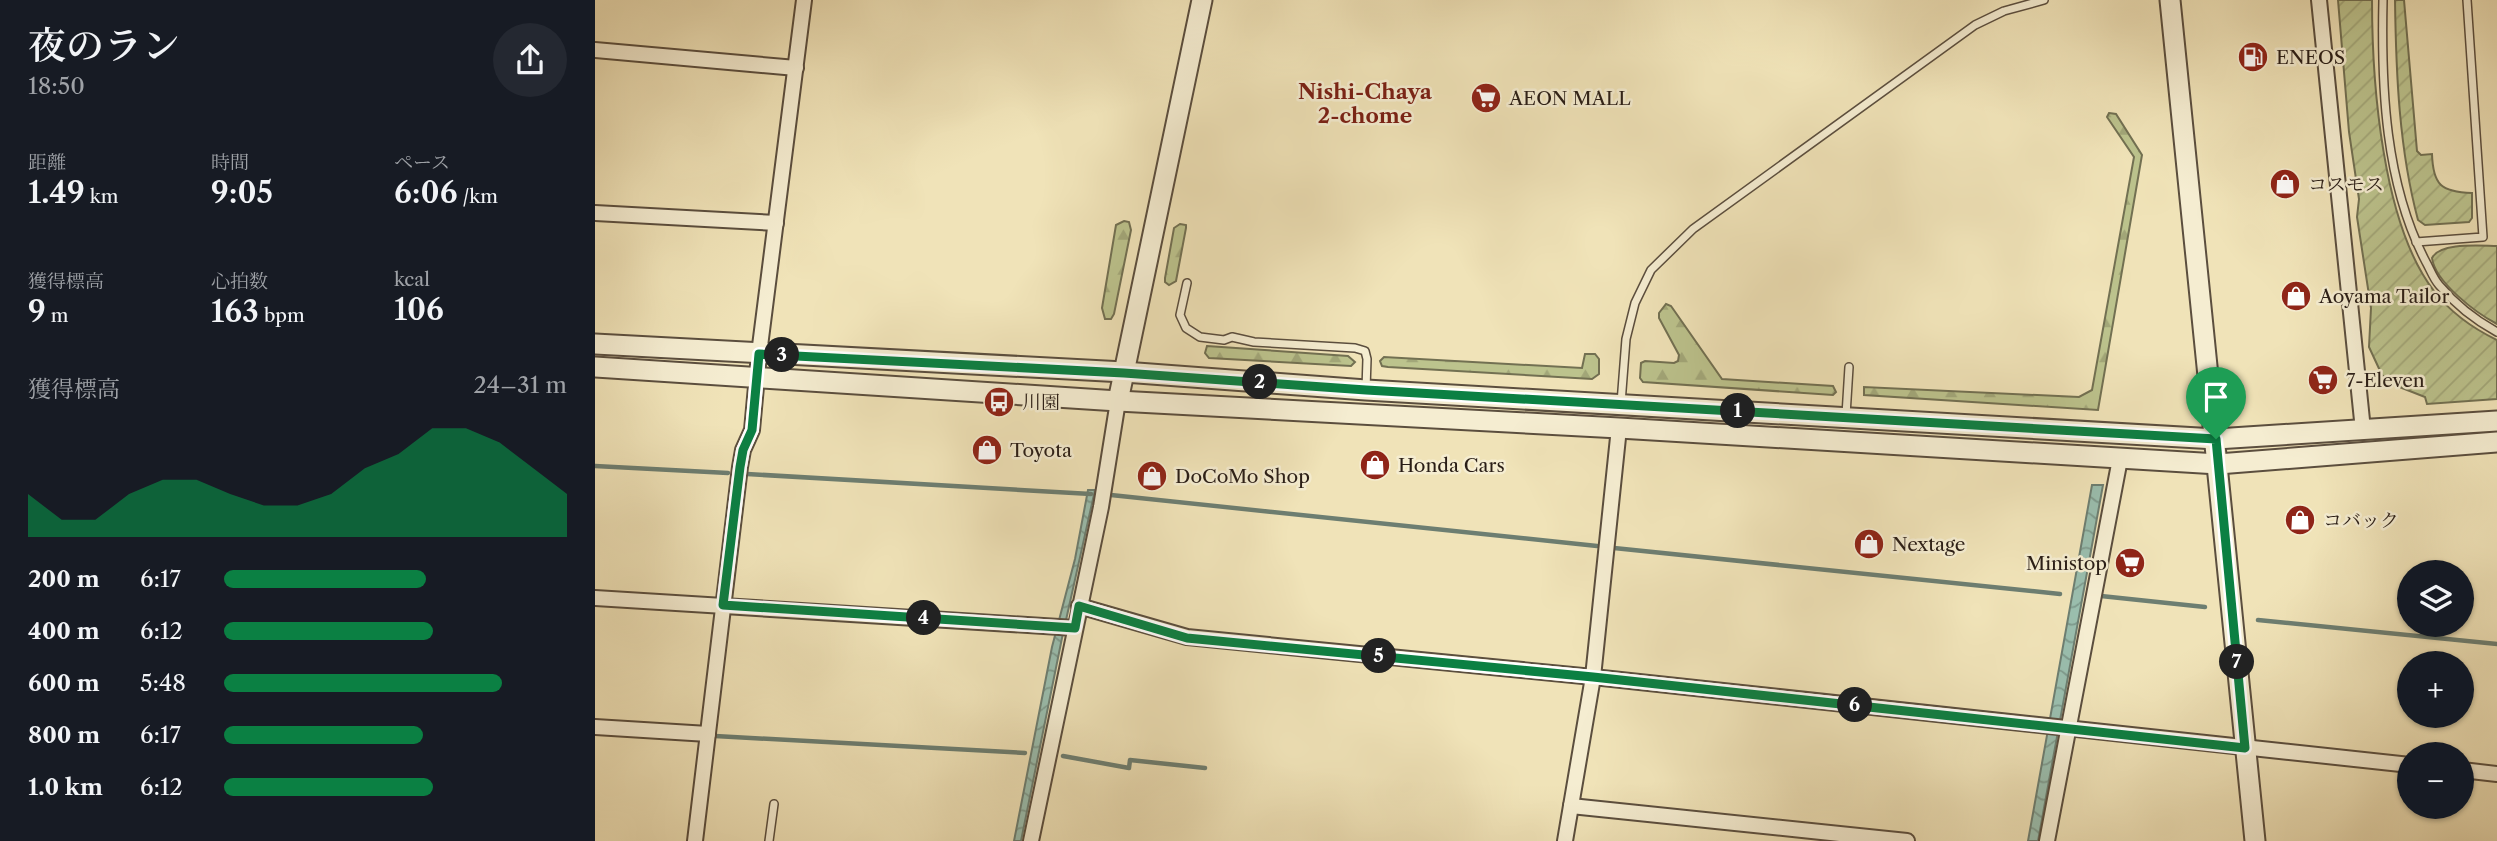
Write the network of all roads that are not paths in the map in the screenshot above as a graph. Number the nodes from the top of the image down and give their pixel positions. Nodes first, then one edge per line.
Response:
1 (804, 0) edge
2 (1202, 0) edge
3 (2044, 0) edge
4 (2170, 0) edge
5 (2319, 0) edge
6 (2382, 0) edge
7 (2466, 0) edge
8 (2027, 2) edge
9 (595, 51) edge
10 (796, 68) junction
11 (595, 213) edge
12 (776, 223) junction
13 (2416, 242) junction
14 (1187, 283) dead end
15 (2497, 331) edge
16 (595, 344) edge
17 (759, 354) junction
18 (1849, 367) dead end
19 (595, 368) edge
20 (1124, 373) junction
21 (758, 376) junction
22 (1366, 390) junction
23 (1118, 401) junction
24 (1621, 404) junction
25 (1846, 417) junction
26 (2497, 421) edge
27 (1619, 428) junction
28 (2363, 430) junction
29 (2216, 439) junction
30 (2497, 442) edge
31 (2120, 459) junction
32 (2218, 464) junction
33 (595, 598) edge
34 (723, 605) junction
35 (1079, 606) junction
36 (1065, 627) junction
37 (1593, 677) junction
38 (595, 727) edge
39 (2066, 727) junction
40 (708, 734) junction
41 (2245, 748) junction
42 (2397, 764) edge
43 (2474, 771) edge
44 (2497, 774) edge
45 (775, 804) dead end
46 (1571, 806) junction
47 (695, 841) edge
48 (769, 841) edge
49 (1031, 841) edge
50 (1565, 841) edge
51 (1907, 841) edge
52 (2047, 841) edge
53 (2255, 841) edge

1 - 10 street
2 - 20 street
3 - 8 lane
4 - 29 street
5 - 28 street
6 - 13 lane
7 - 13 lane
8 - 24 lane
9 - 10 street
10 - 12 street
11 - 12 street
12 - 17 street
13 - 15 lane
14 - 22 lane
16 - 17 street
17 - 20 street
17 - 21 street
18 - 25 lane
19 - 21 street
20 - 22 street
20 - 23 street
21 - 23 street
21 - 34 street
22 - 24 street
23 - 27 street
23 - 35 street
24 - 25 street
25 - 29 street
26 - 28 street
27 - 31 street
27 - 37 street
28 - 29 street
29 - 32 street
30 - 32 street
31 - 32 street
31 - 39 street
32 - 41 street
33 - 34 street
34 - 36 street
34 - 40 street
35 - 36 street
35 - 37 street
36 - 49 street
37 - 39 street
37 - 46 street
38 - 40 street
39 - 41 street
39 - 52 street
40 - 47 street
41 - 42 street
41 - 53 street
43 - 44 street
45 - 48 lane
46 - 50 street
46 - 51 street

